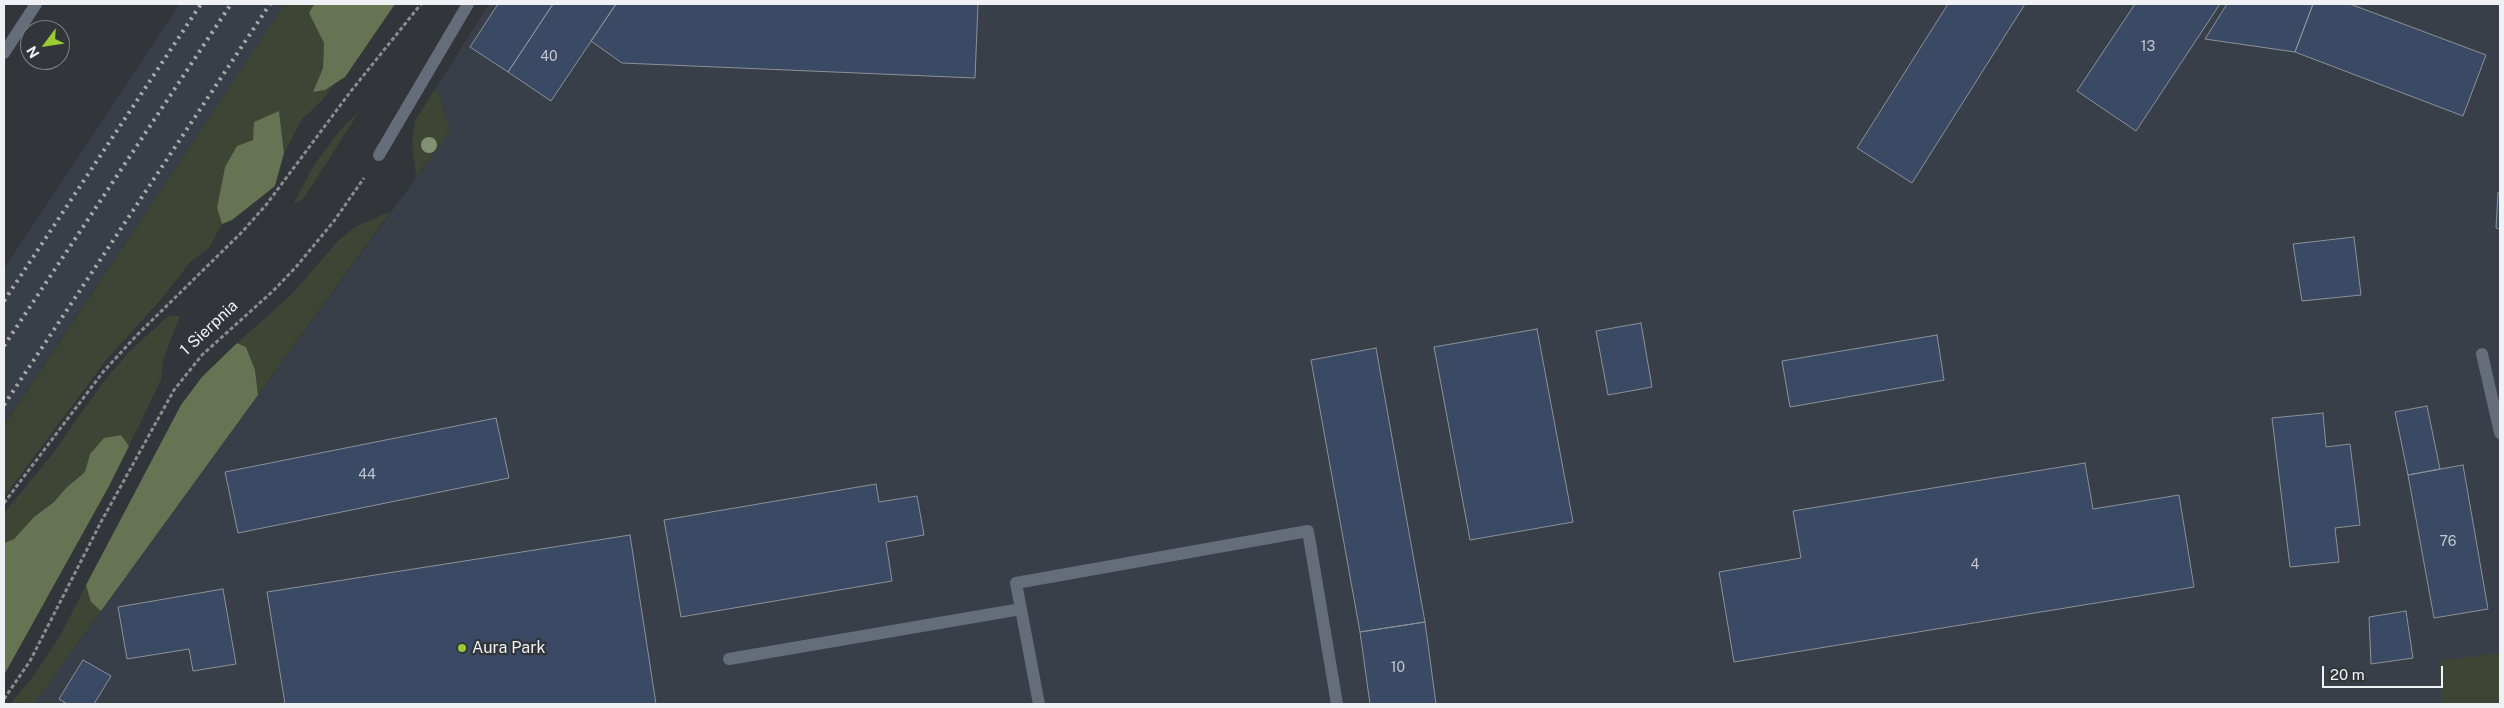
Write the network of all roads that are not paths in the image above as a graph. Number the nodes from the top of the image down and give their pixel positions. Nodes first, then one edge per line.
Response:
1 (36, 4) edge
2 (468, 4) edge
3 (4, 53) edge
4 (379, 155) road end
5 (2482, 354) dead end
6 (2500, 433) edge
7 (1021, 609) junction
8 (729, 659) dead end
9 (1039, 704) edge
10 (1337, 704) edge

1 - 3 lane
2 - 4 lane
5 - 6 lane
7 - 8 lane
7 - 9 lane
7 - 10 lane

